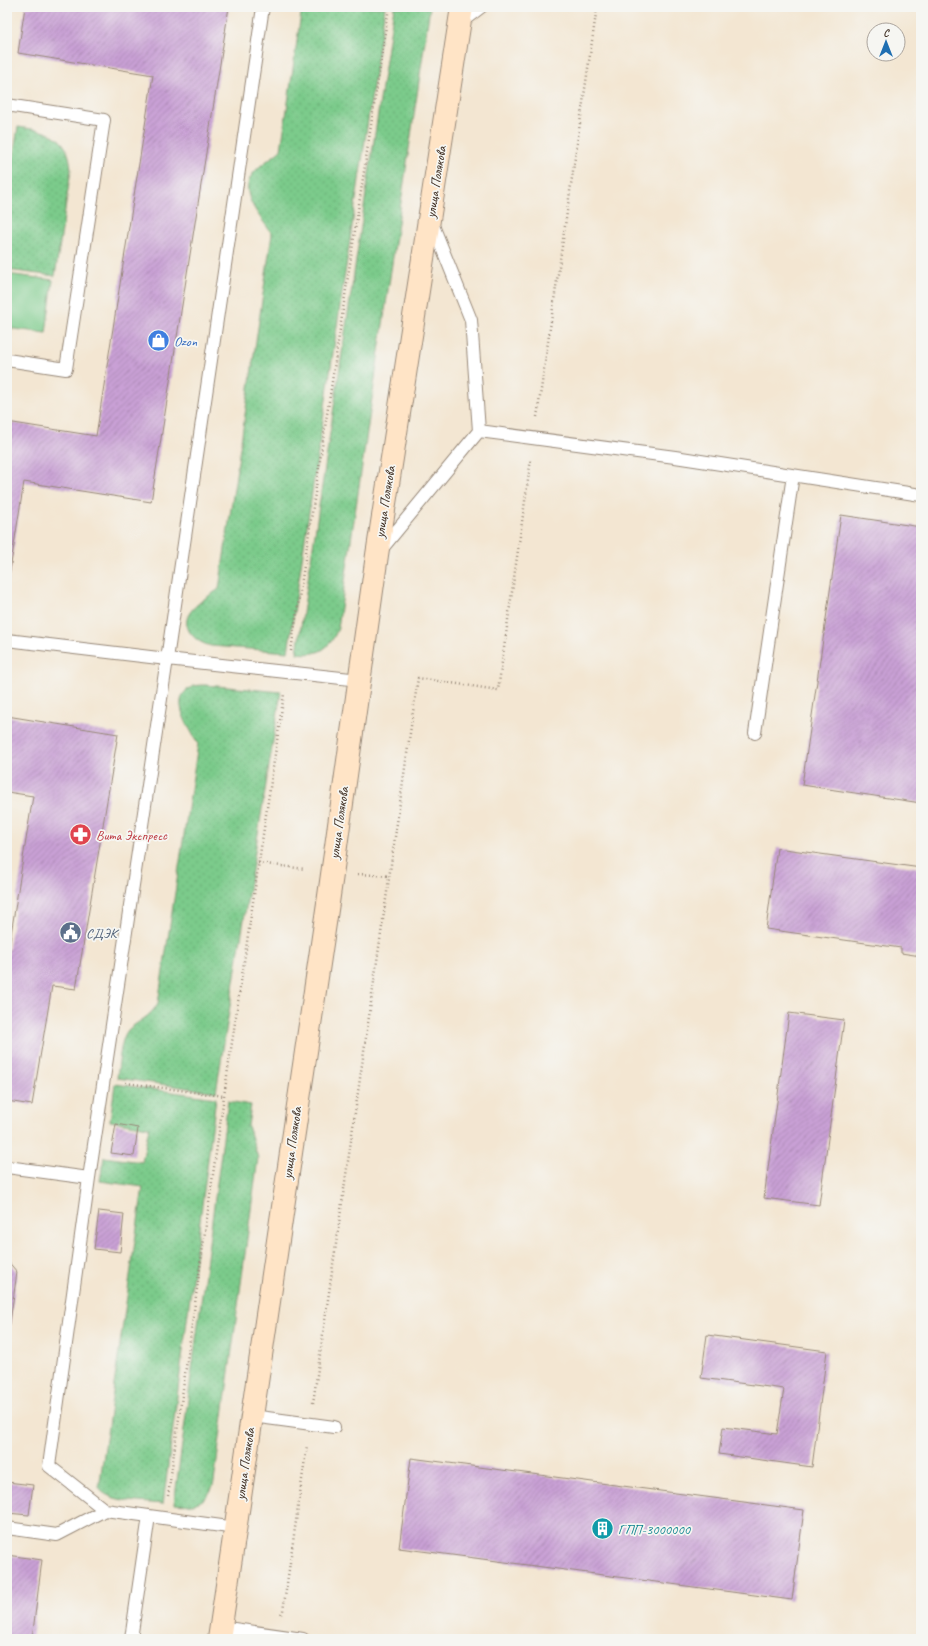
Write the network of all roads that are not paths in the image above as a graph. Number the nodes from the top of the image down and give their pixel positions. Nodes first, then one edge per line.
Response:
1 (263, 7) edge
2 (481, 7) edge
3 (461, 15) edge
4 (7, 105) edge
5 (430, 219) junction
6 (7, 360) edge
7 (480, 431) junction
8 (793, 475) junction
9 (921, 495) edge
10 (377, 555) junction
11 (7, 640) edge
12 (167, 659) junction
13 (360, 680) junction
14 (755, 733) dead end
15 (7, 1167) edge
16 (89, 1178) junction
17 (252, 1416) junction
18 (334, 1428) dead end
19 (104, 1510) junction
20 (149, 1516) junction
21 (7, 1528) edge
22 (236, 1528) junction
23 (220, 1633) edge
24 (131, 1639) edge
25 (303, 1639) edge

1 - 12 lane
2 - 3 lane
3 - 5 main road, улица Полякова
4 - 6 lane
5 - 7 lane
5 - 10 main road, улица Полякова
7 - 8 lane
7 - 10 lane
8 - 9 lane
8 - 14 lane
10 - 13 main road, улица Полякова
11 - 12 lane
12 - 13 lane
12 - 16 lane
13 - 17 main road, улица Полякова
15 - 16 lane
16 - 19 lane
17 - 18 lane
17 - 22 main road, улица Полякова
19 - 20 lane
19 - 21 lane
20 - 22 lane
20 - 24 lane
22 - 23 main road, улица Полякова
23 - 25 lane

